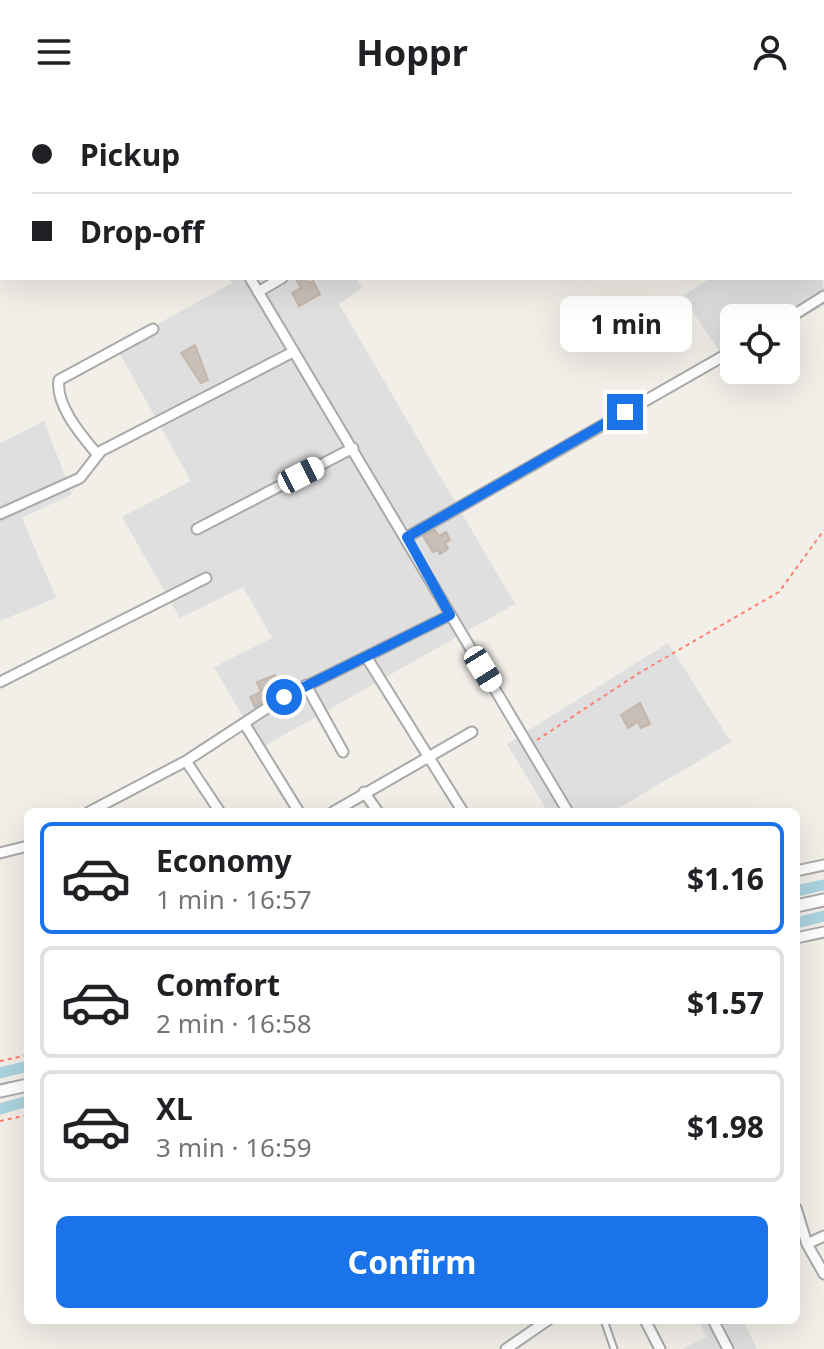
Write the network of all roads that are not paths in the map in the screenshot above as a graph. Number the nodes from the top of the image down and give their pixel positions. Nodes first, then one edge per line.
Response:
1 (251, 280) edge
2 (279, 280) edge
3 (258, 292) junction
4 (824, 296) edge
5 (800, 311) edge
6 (153, 329) dead end
7 (293, 352) junction
8 (720, 358) edge
9 (353, 448) junction
10 (97, 454) junction
11 (0, 514) edge
12 (197, 529) dead end
13 (407, 537) junction
14 (206, 578) dead end
15 (450, 615) junction
16 (367, 658) junction
17 (0, 682) edge
18 (306, 685) junction
19 (244, 723) junction
20 (472, 732) dead end
21 (343, 752) dead end
22 (428, 756) junction
23 (186, 761) junction
24 (364, 792) junction
25 (97, 808) edge
26 (217, 808) edge
27 (297, 808) edge
28 (339, 808) edge
29 (375, 808) edge
30 (460, 808) edge
31 (566, 808) edge
32 (24, 847) edge
33 (0, 853) edge
34 (824, 865) edge
35 (800, 870) edge
36 (824, 900) edge
37 (800, 905) edge
38 (824, 932) edge
39 (800, 937) edge
40 (24, 1086) edge
41 (0, 1091) edge
42 (800, 1221) edge
43 (824, 1236) edge
44 (807, 1244) junction
45 (824, 1274) edge
46 (542, 1324) edge
47 (605, 1324) edge
48 (647, 1324) edge
49 (715, 1324) edge
50 (509, 1348) edge
51 (614, 1349) edge
52 (660, 1349) edge
53 (728, 1349) edge

1 - 3 street
2 - 3 street
3 - 7 street
4 - 5 street
6 - 10 street
7 - 9 street
7 - 10 street
8 - 13 street
9 - 12 street
9 - 13 street
10 - 11 street
13 - 15 street
14 - 17 street
15 - 16 street
15 - 31 street
16 - 18 street
16 - 22 street
18 - 19 street
18 - 21 street
19 - 23 street
19 - 27 street
20 - 22 street
22 - 24 street
22 - 30 street
23 - 25 street
23 - 26 street
24 - 28 street
24 - 29 street
32 - 33 street
34 - 35 street
36 - 37 street
38 - 39 street
40 - 41 street
42 - 44 street
43 - 44 street
44 - 45 street
46 - 50 street
47 - 51 lane
48 - 52 street
49 - 53 street

